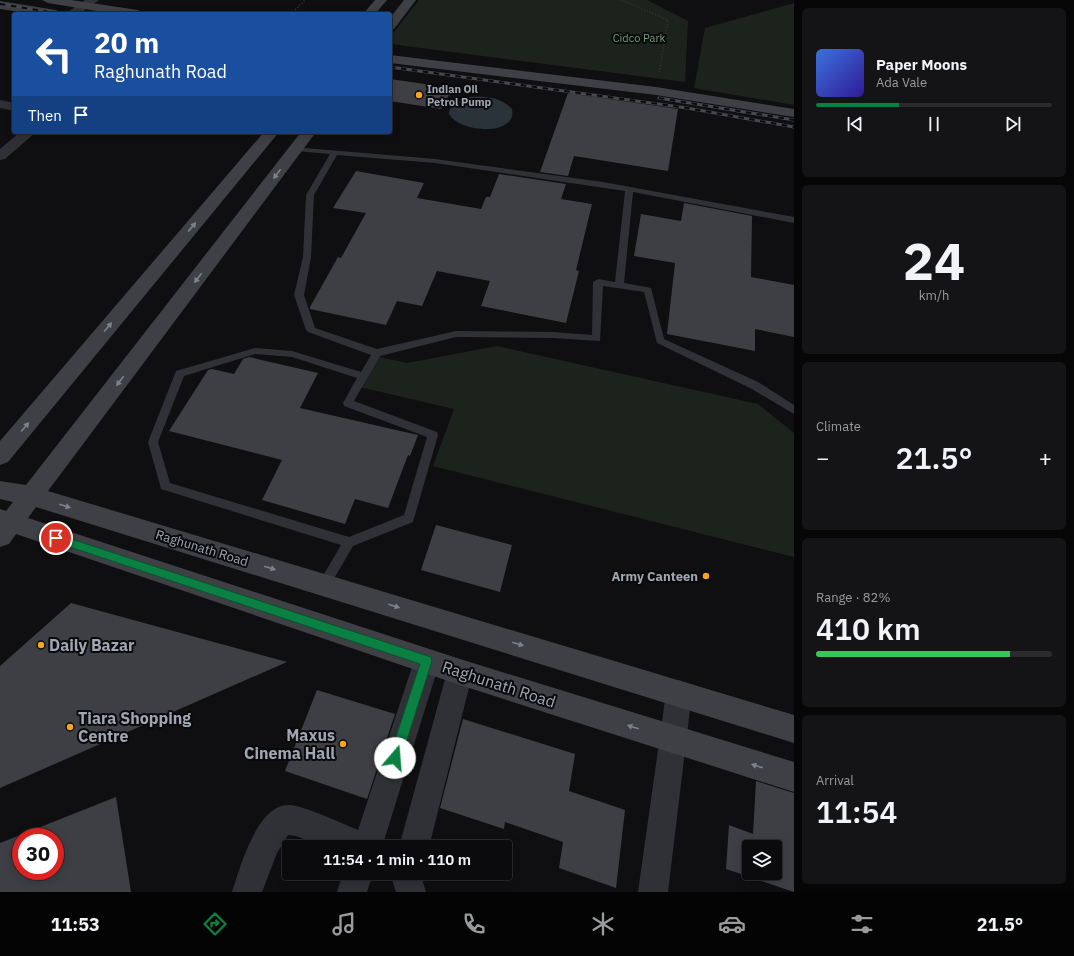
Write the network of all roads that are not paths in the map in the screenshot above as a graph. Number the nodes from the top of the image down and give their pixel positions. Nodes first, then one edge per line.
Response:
1 (48, 0) edge
2 (381, 0) edge
3 (410, 0) edge
4 (88, 3) edge
5 (0, 5) edge
6 (44, 12) edge
7 (74, 12) edge
8 (129, 12) edge
9 (371, 12) edge
10 (392, 23) edge
11 (392, 59) edge
12 (0, 104) edge
13 (12, 107) edge
14 (794, 113) edge
15 (27, 134) edge
16 (270, 134) edge
17 (307, 134) edge
18 (296, 149) junction
19 (334, 153) junction
20 (0, 156) edge
21 (629, 189) junction
22 (794, 220) edge
23 (619, 285) junction
24 (377, 353) junction
25 (364, 376) junction
26 (794, 410) edge
27 (0, 456) edge
28 (0, 490) edge
29 (32, 496) junction
30 (4, 527) edge
31 (349, 542) junction
32 (324, 585) junction
33 (427, 661) junction
34 (460, 672) junction
35 (679, 693) junction
36 (794, 729) edge
37 (672, 740) junction
38 (794, 777) edge
39 (346, 840) edge
40 (369, 840) edge
41 (416, 840) edge
42 (356, 880) edge
43 (408, 880) edge
44 (247, 892) edge
45 (352, 892) edge
46 (411, 892) edge
47 (653, 892) edge

1 - 4 main road
2 - 9 main road
3 - 10 main road
4 - 7 street
4 - 8 main road
5 - 6 main road
11 - 14 main road
12 - 13 street
15 - 20 street
27 -> 16 main road
17 - 18 main road
18 - 19 lane
18 -> 29 main road
19 - 21 lane
19 - 24 lane
21 - 22 lane
21 - 23 lane
23 - 24 lane
23 - 26 lane
24 - 25 lane
25 - 31 lane
25 - 31 lane
28 - 29 main road, Raghunath Road
29 - 30 main road
29 -> 32 main road, Raghunath Road
30 - 33 main road, Raghunath Road
31 - 32 lane
32 -> 35 main road, Raghunath Road
33 - 34 main road, Raghunath Road
33 - 40 street
37 -> 34 main road, Raghunath Road
34 - 41 street
35 - 36 main road, Raghunath Road
35 - 37 street
38 -> 37 main road, Raghunath Road
37 - 47 street
39 - 44 street
42 - 45 street
43 - 46 street

